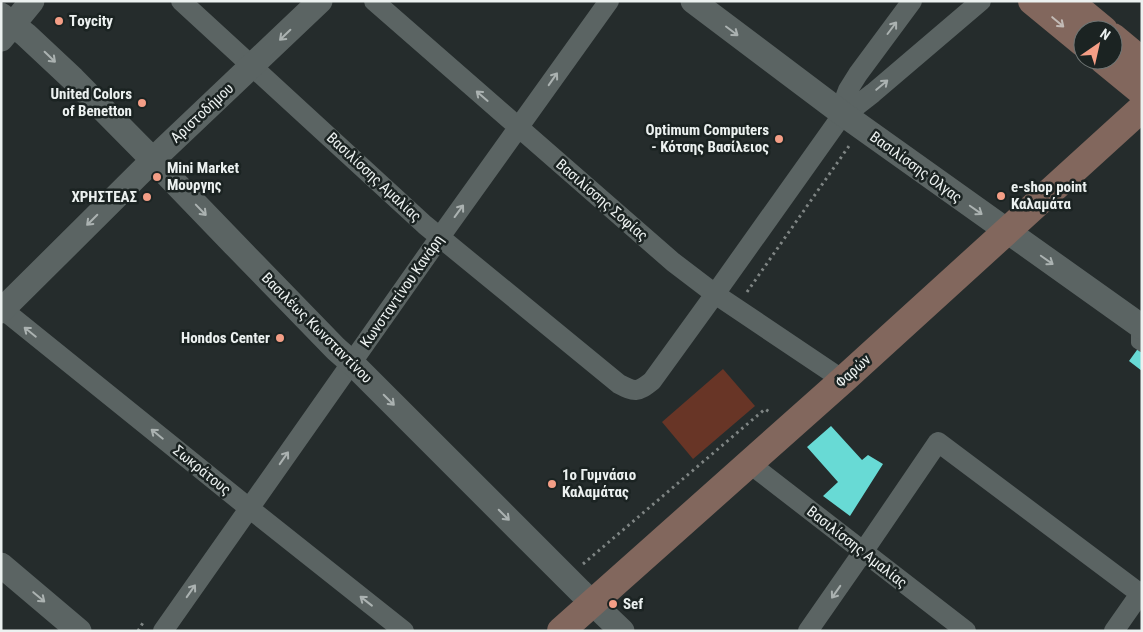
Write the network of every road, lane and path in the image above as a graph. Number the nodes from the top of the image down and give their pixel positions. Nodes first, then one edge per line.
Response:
1 (32, 1) edge
2 (181, 1) edge
3 (320, 1) edge
4 (374, 1) edge
5 (609, 1) edge
6 (693, 1) edge
7 (912, 1) edge
8 (981, 1) edge
9 (1032, 1) edge
10 (1069, 1) edge
11 (1092, 20) edge
12 (5, 26) edge
13 (1073, 35) edge
14 (1123, 46) edge
15 (1142, 61) edge
16 (252, 66) junction
17 (1115, 70) edge
18 (1142, 92) edge
19 (1142, 108) edge
20 (843, 114) junction
21 (519, 128) junction
22 (849, 145) dead end
23 (153, 160) junction
24 (1007, 232) junction
25 (440, 237) junction
26 (715, 294) junction
27 (742, 299) dead end
28 (2, 309) edge
29 (1139, 325) edge
30 (1142, 347) edge
31 (352, 363) junction
32 (843, 380) junction
33 (749, 463) junction
34 (249, 508) junction
35 (863, 552) junction
36 (1, 566) edge
37 (1141, 593) edge
38 (592, 603) junction
39 (79, 631) edge
40 (162, 631) edge
41 (404, 631) edge
42 (561, 631) edge
43 (622, 631) edge
44 (808, 631) edge
45 (966, 631) edge
46 (1114, 631) edge

1 - 12 street
2 - 16 street, Βασιλίσσης Αμαλίας
3 -> 16 street, Αριστοδήμου
21 -> 4 street, Βασιλίσσης Σοφίας
21 -> 5 street, Κωνσταντίνου Κανάρη
6 -> 20 street, Βασιλίσσης Όλγας
20 -> 7 street
20 -> 8 street
9 -> 13 main road
10 - 11 main road
12 -> 23 street, Βασιλέως Κωνσταντίνου
14 - 15 main road
16 - 23 street, Αριστοδήμου
16 - 25 street, Βασιλίσσης Αμαλίας
17 - 18 main road
19 - 24 main road, Φαρών
20 -> 24 street, Βασιλίσσης Όλγας
20 - 26 street
25 -> 21 street, Κωνσταντίνου Κανάρη
21 - 26 street, Βασιλίσσης Σοφίας
22 - 27 path
23 -> 28 street, Αριστοδήμου
23 -> 31 street, Βασιλέως Κωνσταντίνου
24 -> 29 street, Βασιλίσσης Όλγας
24 - 32 main road, Φαρών
25 - 26 street, Βασιλίσσης Αμαλίας
25 - 31 street, Κωνσταντίνου Κανάρη
26 - 32 street, Βασιλίσσης Σοφίας
34 -> 28 street, Σωκράτους
29 - 30 lane
34 -> 31 street, Κωνσταντίνου Κανάρη
31 -> 38 street, Βασιλέως Κωνσταντίνου
32 - 33 main road, Φαρών
33 - 35 street, Βασιλίσσης Αμαλίας
33 - 38 main road, Φαρών
40 -> 34 street, Κωνσταντίνου Κανάρη
41 -> 34 street, Σωκράτους
35 - 37 street
35 -> 44 street
35 - 45 street, Βασιλίσσης Αμαλίας
36 -> 39 street
37 - 46 street
38 - 42 main road, Φαρών
38 - 43 street, Βασιλέως Κωνσταντίνου

